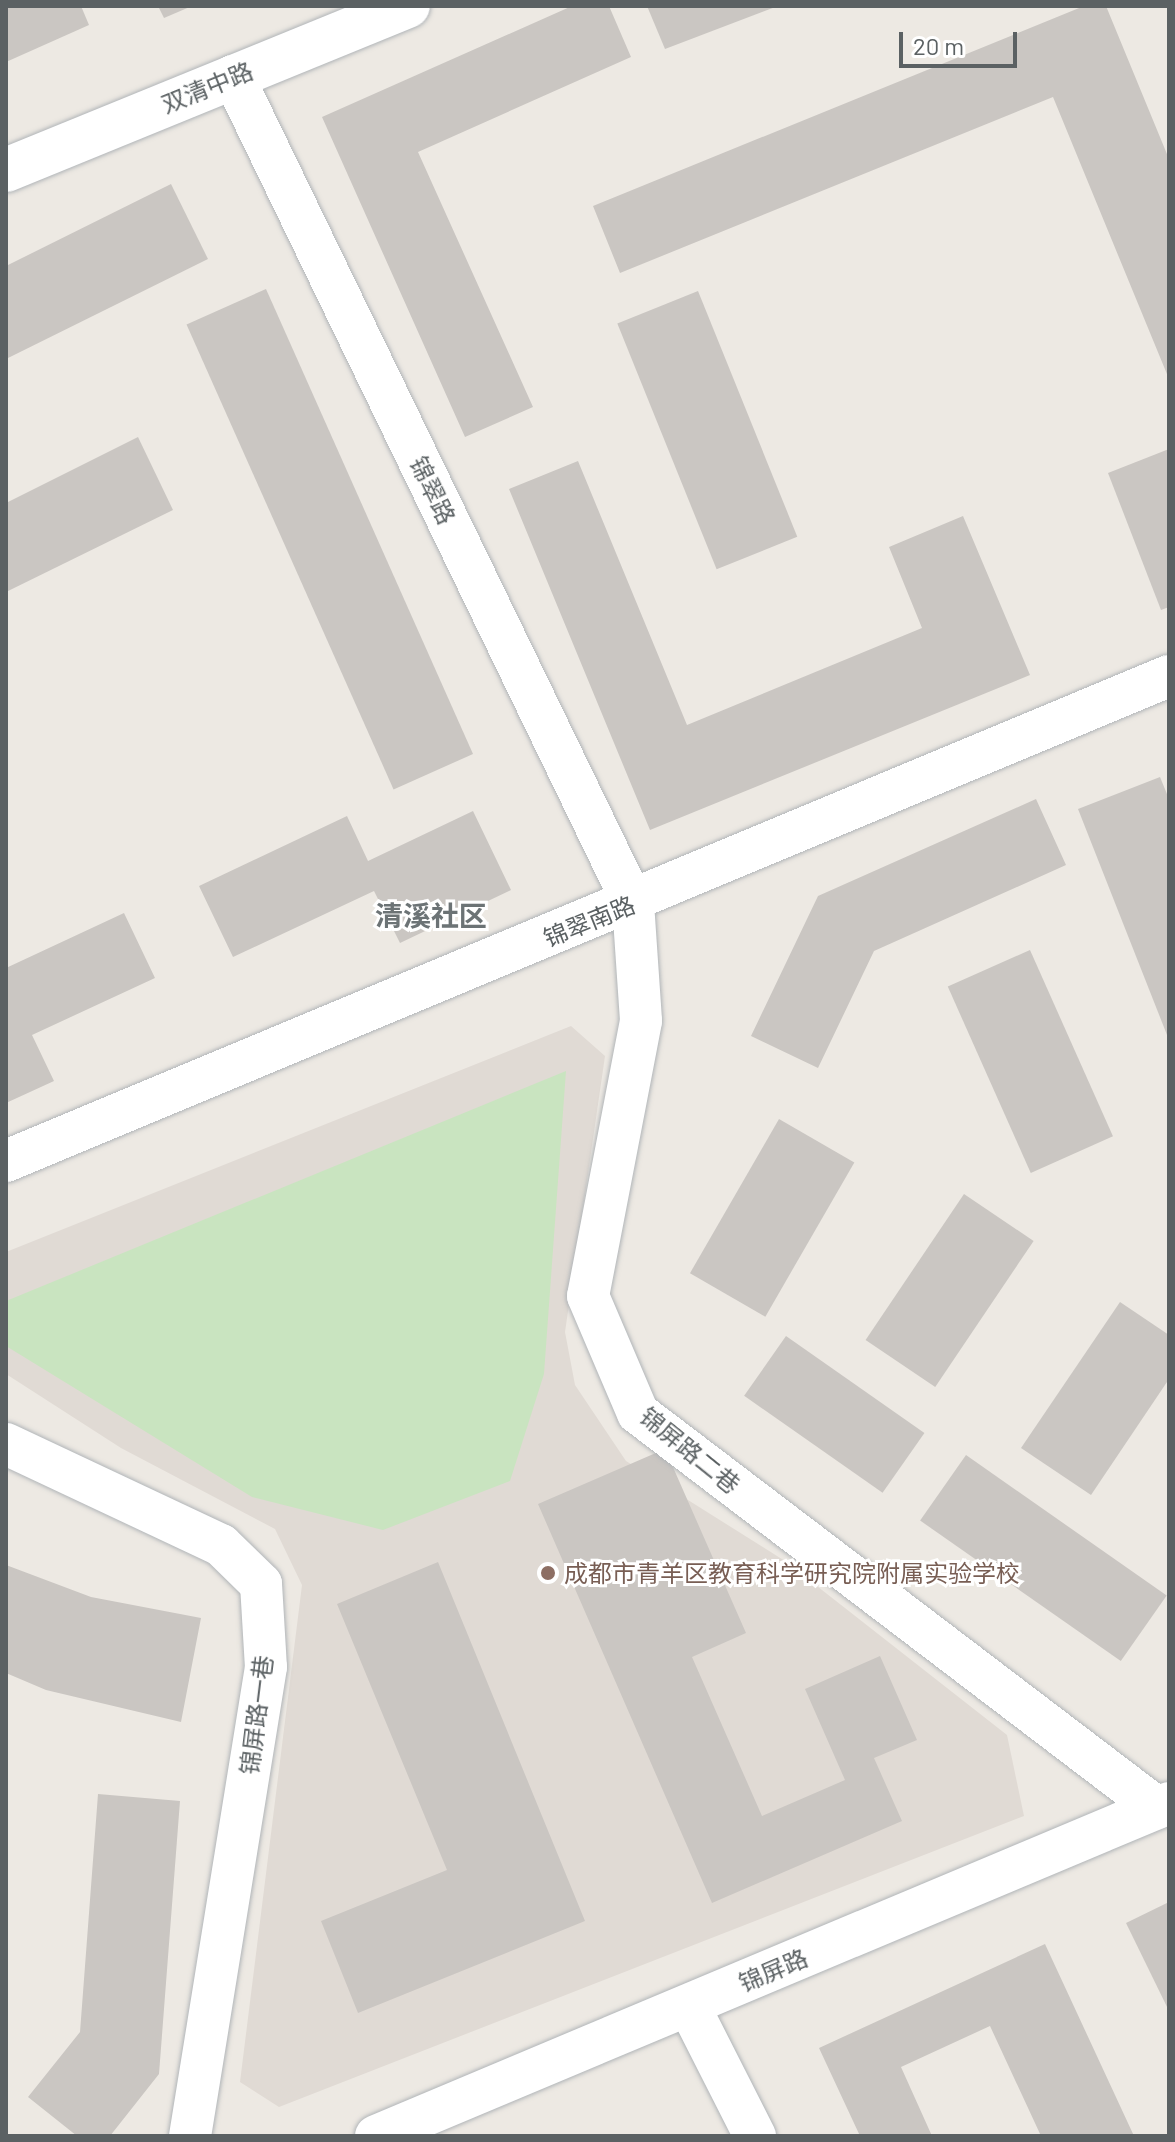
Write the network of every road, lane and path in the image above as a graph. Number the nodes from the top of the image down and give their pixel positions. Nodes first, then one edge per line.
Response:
1 (408, 6) edge
2 (233, 76) junction
3 (6, 170) edge
4 (1169, 676) edge
5 (633, 903) junction
6 (6, 1161) edge
7 (6, 1444) edge
8 (1163, 1805) edge
9 (689, 2006) junction
10 (190, 2136) edge
11 (376, 2136) edge
12 (755, 2136) edge

1 - 2 street, 双清中路
2 - 3 street, 双清中路
2 - 5 street, 锦翠路
4 - 5 street, 锦翠南路
5 - 6 street, 锦翠南路
5 - 8 street, 锦屏路二巷
7 - 10 street, 锦屏路一巷
8 - 9 street, 锦屏路
9 - 11 street, 锦屏路
9 - 12 street

